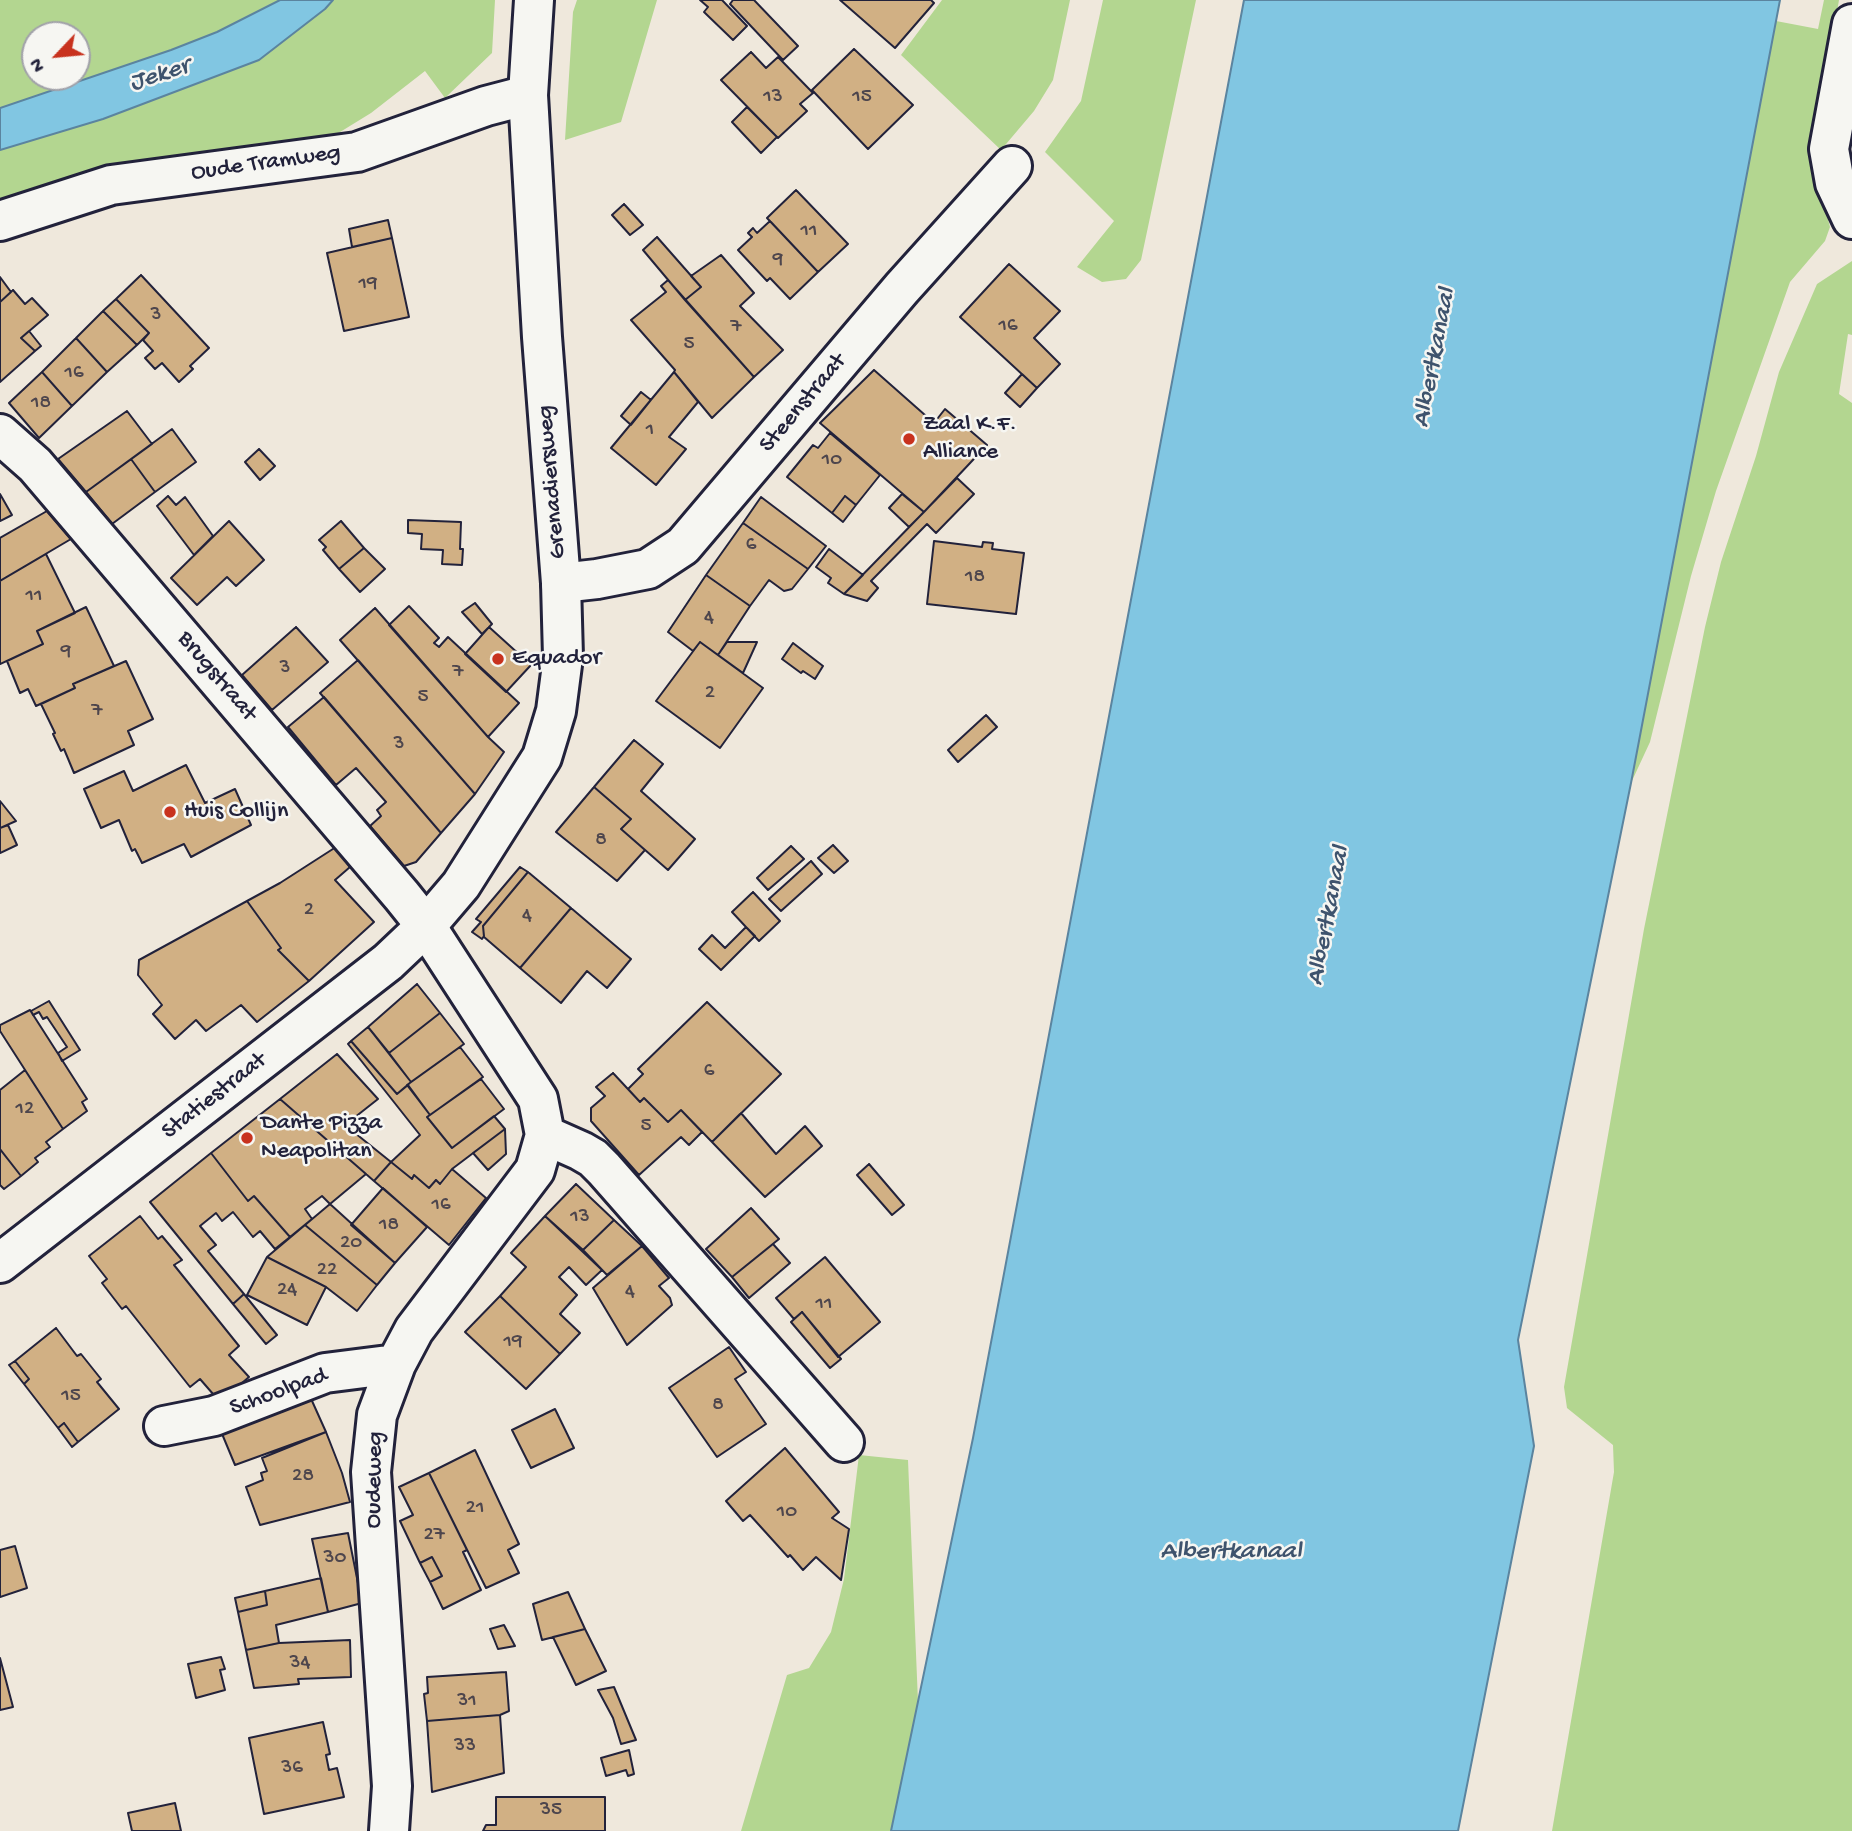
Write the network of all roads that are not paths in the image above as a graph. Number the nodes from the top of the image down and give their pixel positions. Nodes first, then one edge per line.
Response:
1 (534, 0) edge
2 (1852, 24) edge
3 (528, 95) junction
4 (1012, 166) dead end
5 (1852, 219) edge
6 (0, 221) edge
7 (0, 434) edge
8 (561, 583) junction
9 (426, 926) junction
10 (545, 1135) junction
11 (0, 1263) edge
12 (396, 1364) junction
13 (164, 1426) dead end
14 (844, 1442) dead end
15 (389, 1831) edge

1 - 3 street, Grenadiersweg
2 - 5 street
3 - 6 street, Oude Tramweg
3 - 8 street, Grenadiersweg
4 - 8 street, Steenstraat
7 - 9 street, Brugstraat
8 - 9 street, Grenadiersweg
9 - 10 street, Oudeweg
9 - 11 street, Statiestraat
10 - 12 street, Oudeweg
10 - 14 street
12 - 13 street, Schoolpad
12 - 15 street, Oudeweg

